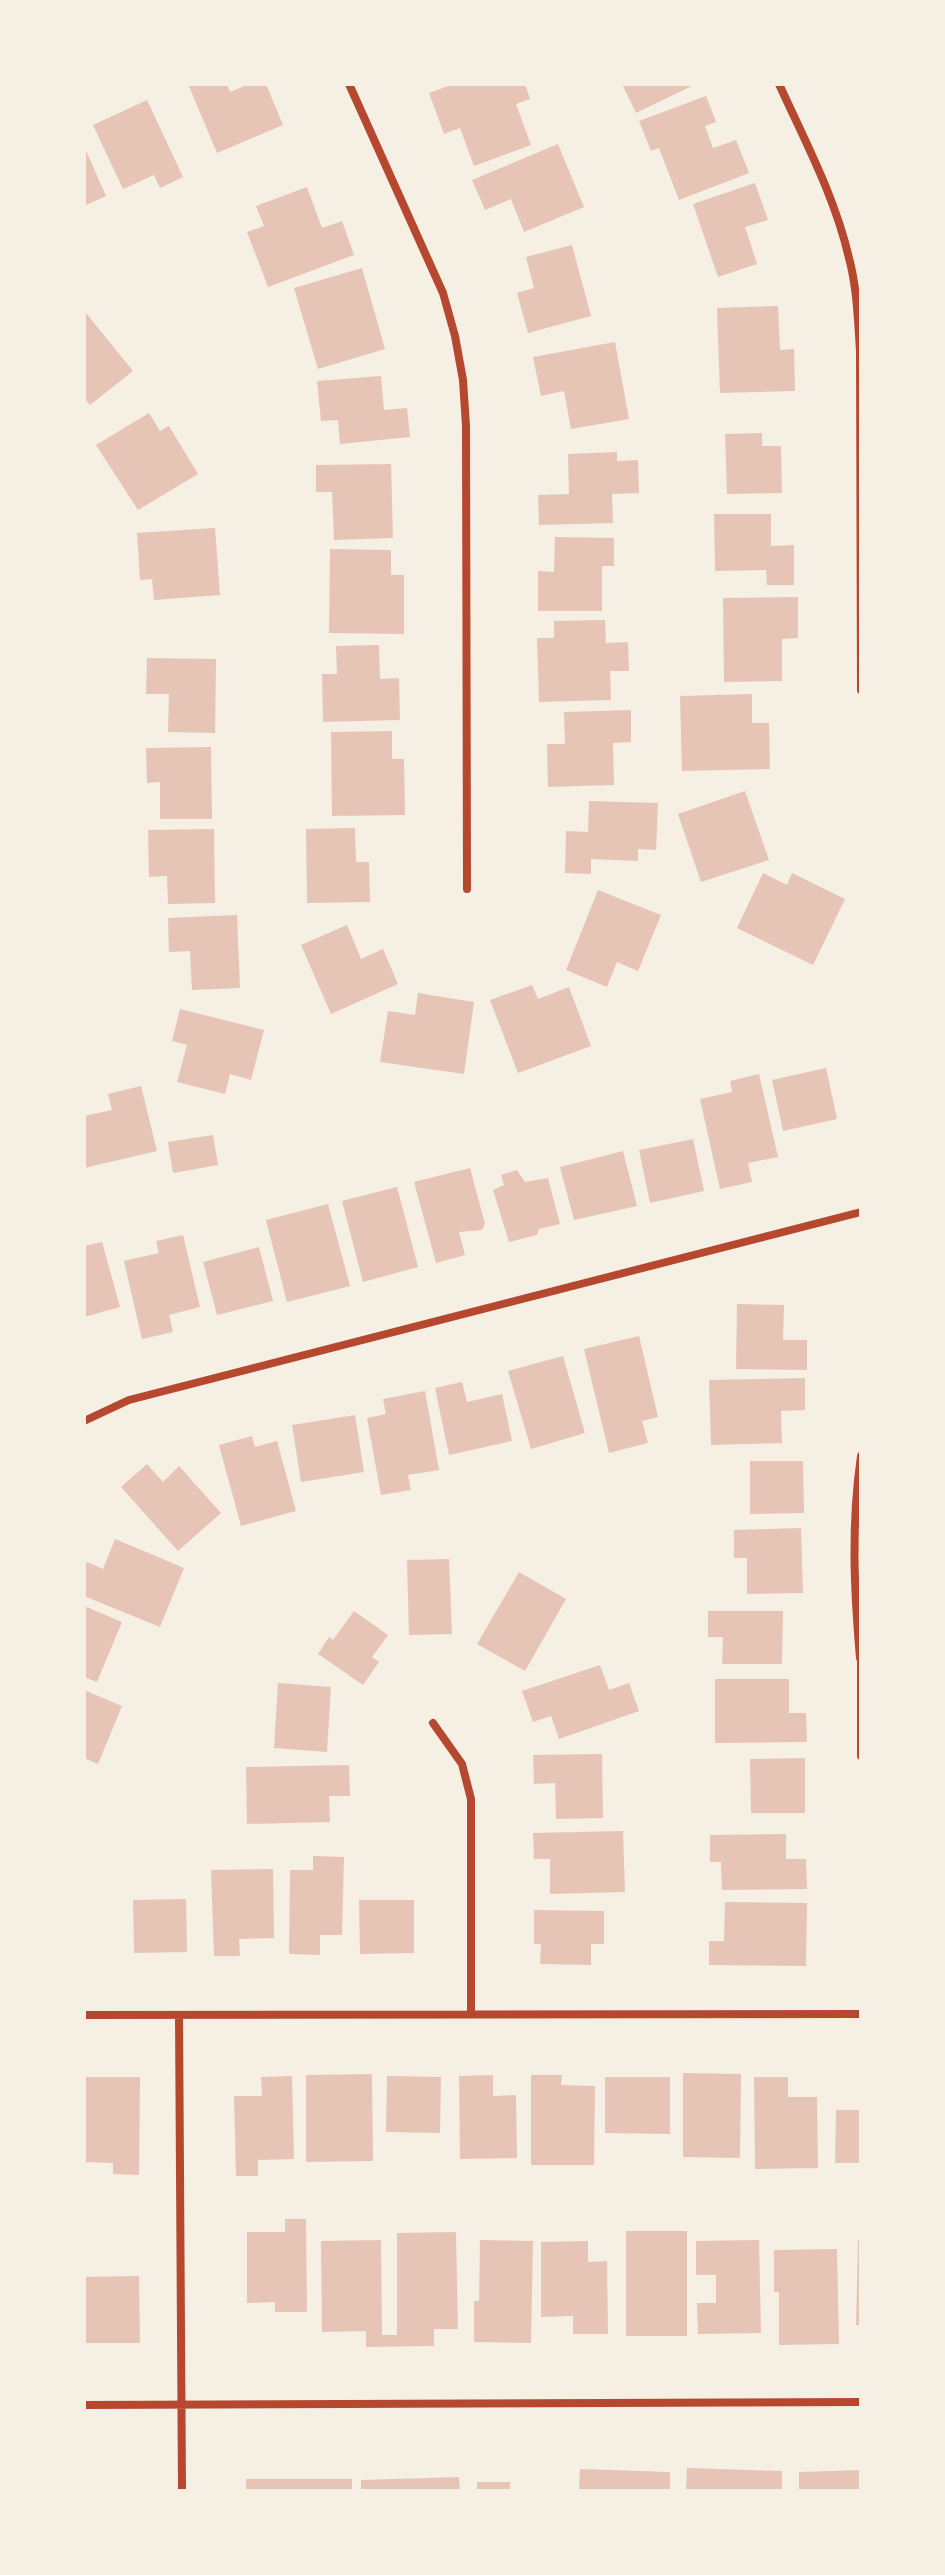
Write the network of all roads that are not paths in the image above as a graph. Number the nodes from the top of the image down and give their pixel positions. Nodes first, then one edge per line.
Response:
1 (349, 84) edge
2 (779, 84) edge
3 (861, 690) edge
4 (467, 889) dead end
5 (861, 1212) edge
6 (84, 1421) edge
7 (861, 1456) edge
8 (860, 1655) edge
9 (433, 1723) dead end
10 (861, 1756) edge
11 (471, 2013) junction
12 (861, 2014) edge
13 (84, 2015) edge
14 (179, 2015) junction
15 (861, 2402) edge
16 (181, 2404) junction
17 (84, 2405) edge
18 (182, 2491) edge

1 - 4 street
2 - 3 street
5 - 6 street
7 - 8 street
8 - 10 street
9 - 11 street
11 - 12 street
11 - 14 street
13 - 14 street
14 - 16 street
15 - 16 street
16 - 17 street
16 - 18 street

